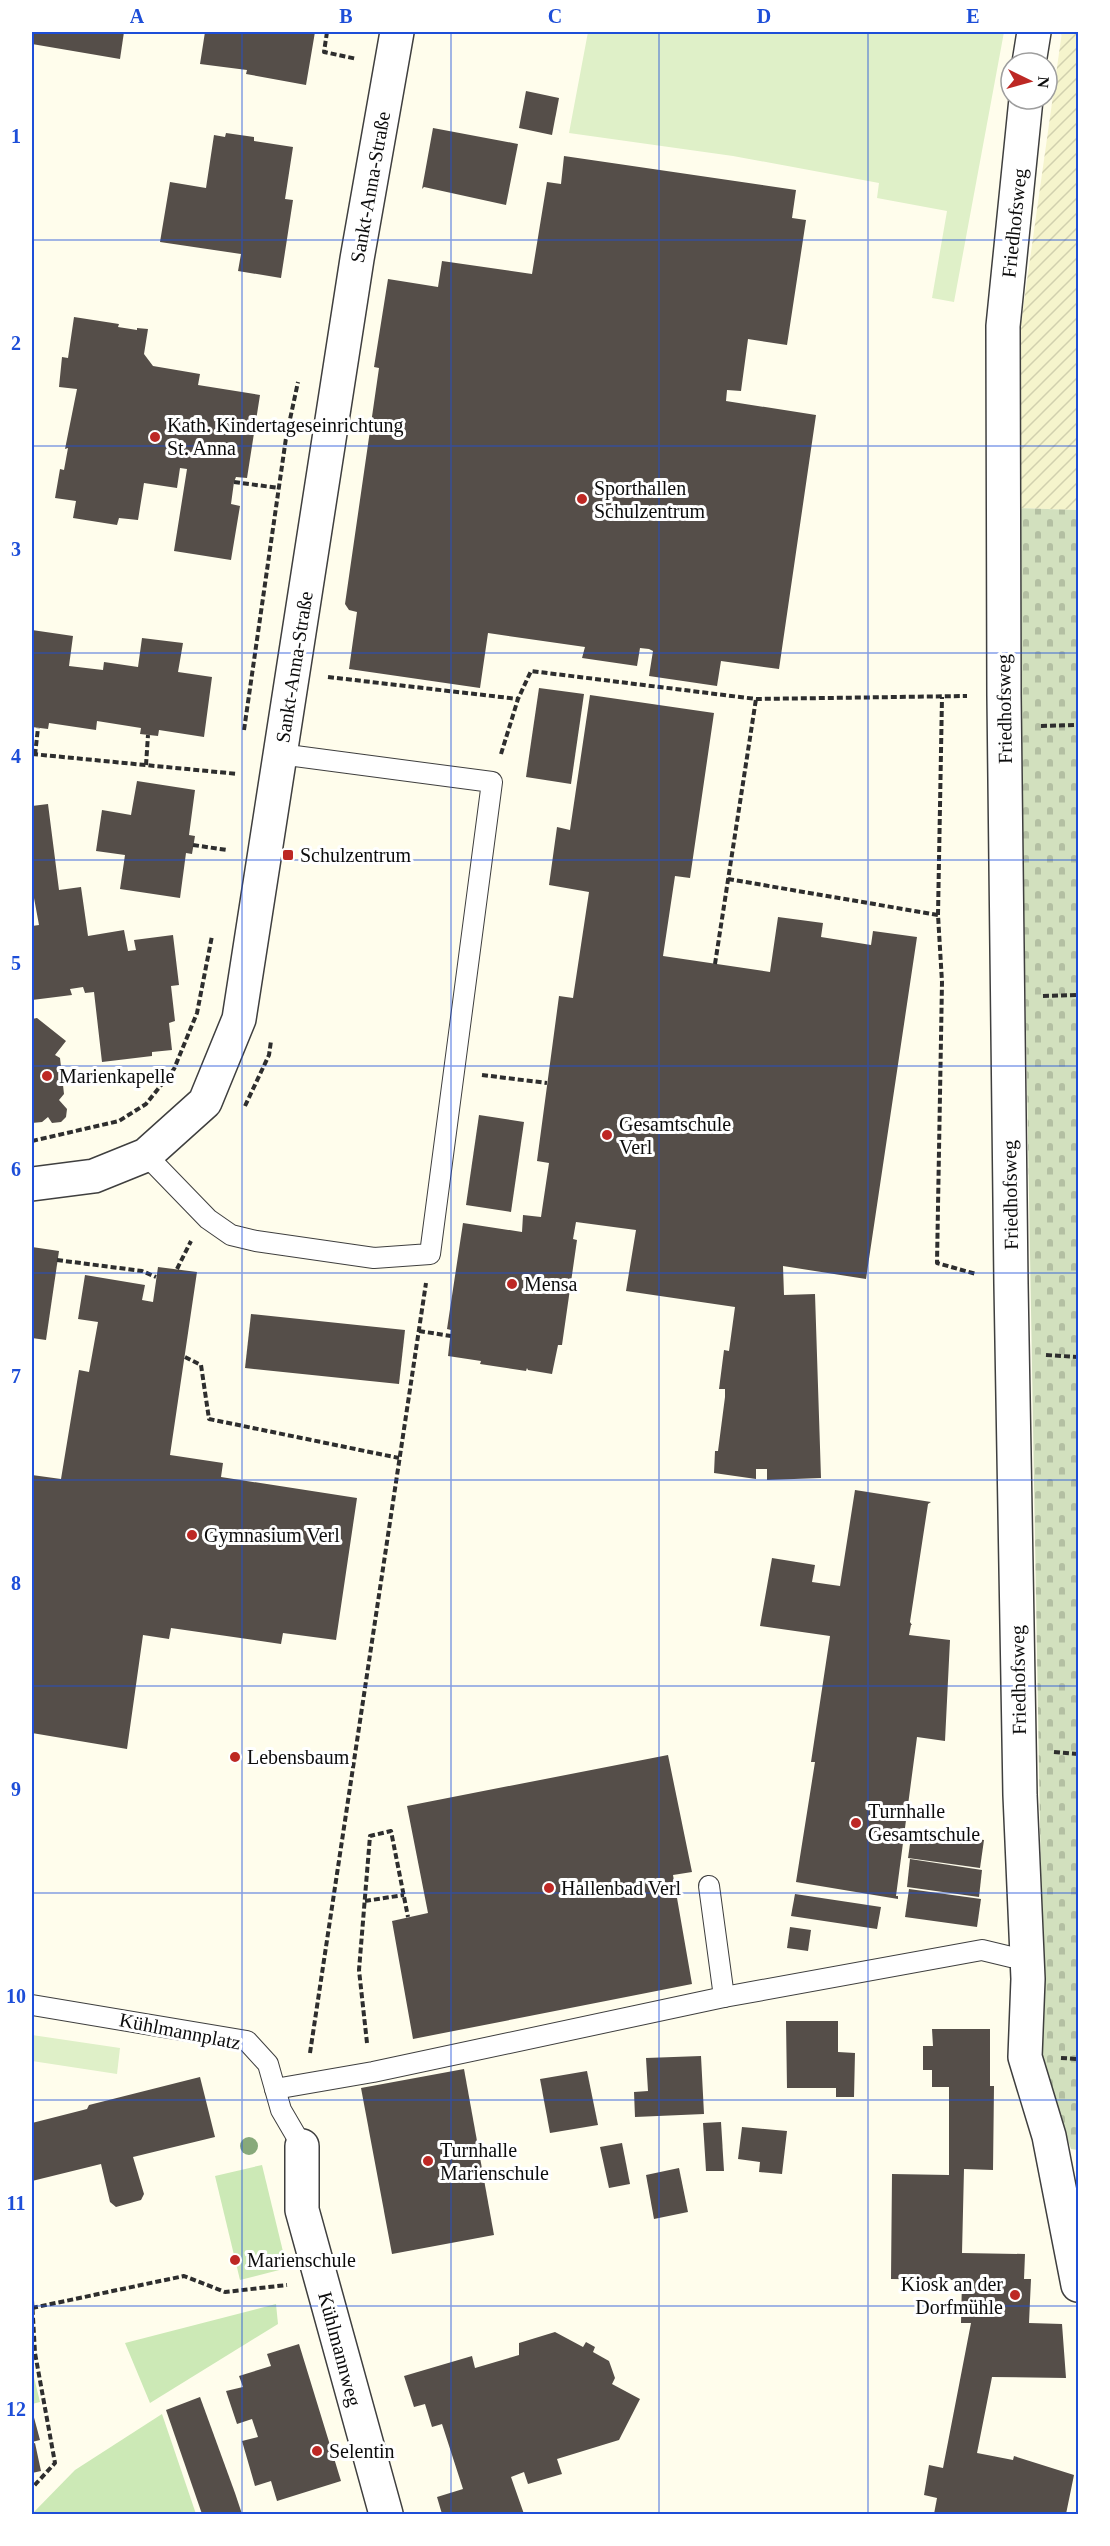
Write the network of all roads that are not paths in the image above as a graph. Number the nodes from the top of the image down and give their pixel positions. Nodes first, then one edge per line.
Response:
1 (397, 32) edge
2 (1034, 32) edge
3 (1031, 51) edge
4 (1025, 111) edge
5 (280, 754) junction
6 (146, 1155) junction
7 (32, 1184) edge
8 (709, 1886) dead end
9 (1028, 1968) junction
10 (724, 1997) junction
11 (32, 2005) edge
12 (275, 2089) junction
13 (302, 2146) joint
14 (1078, 2284) edge
15 (386, 2514) edge

1 - 5 street, Sankt-Anna-Straße
2 - 3 street
4 - 9 street, Friedhofsweg
5 - 6 street, Sankt-Anna-Straße
5 - 6 lane
6 - 7 street, Sankt-Anna-Straße
8 - 10 lane
9 - 10 lane
9 - 14 street, Friedhofsweg
10 - 12 lane
11 - 12 lane, Kühlmannplatz
12 - 13 lane, Kühlmannplatz
13 - 15 street, Kühlmannweg

